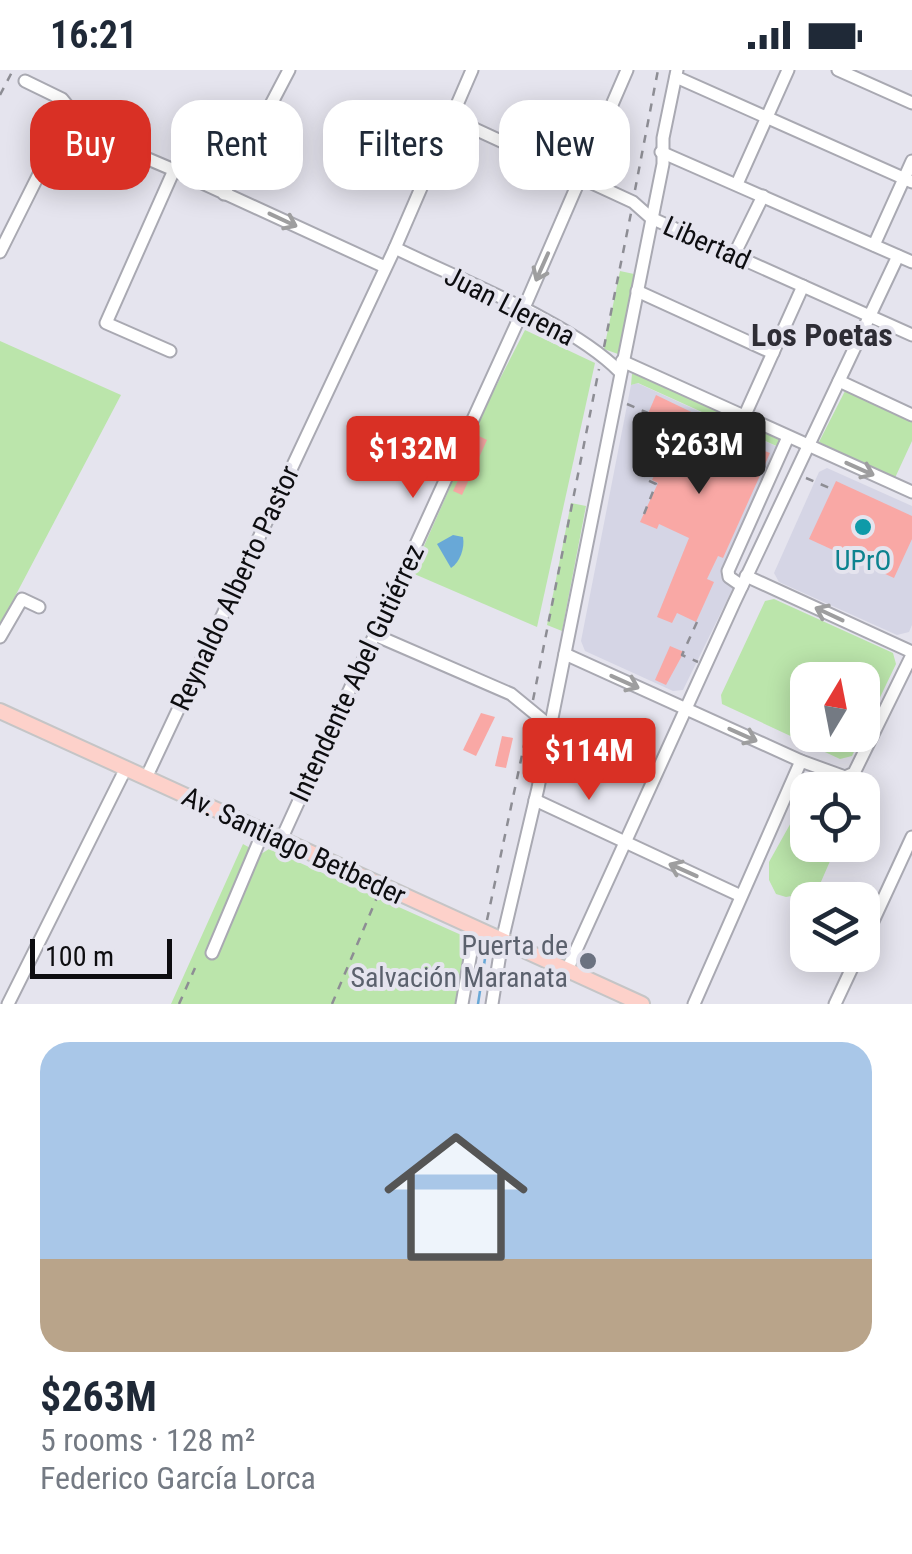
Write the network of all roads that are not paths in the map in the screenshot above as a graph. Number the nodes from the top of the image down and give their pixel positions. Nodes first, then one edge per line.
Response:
1 (289, 70) edge
2 (472, 70) edge
3 (626, 70) edge
4 (788, 70) edge
5 (838, 70) edge
6 (677, 73) edge
7 (25, 81) dead end
8 (61, 100) edge
9 (459, 100) edge
10 (614, 100) edge
11 (912, 103) edge
12 (767, 118) junction
13 (661, 152) junction
14 (912, 161) edge
15 (171, 177) edge
16 (908, 180) edge
17 (737, 184) junction
18 (32, 190) edge
19 (216, 190) edge
20 (419, 190) edge
21 (577, 190) edge
22 (608, 190) edge
23 (224, 194) junction
24 (763, 196) junction
25 (652, 218) junction
26 (874, 245) junction
27 (394, 248) junction
28 (0, 252) edge
29 (734, 255) junction
30 (898, 256) junction
31 (912, 262) edge
32 (384, 267) junction
33 (802, 286) junction
34 (637, 291) junction
35 (522, 310) junction
36 (870, 316) junction
37 (912, 335) edge
38 (170, 351) dead end
39 (773, 353) junction
40 (621, 367) junction
41 (839, 382) junction
42 (912, 415) edge
43 (744, 417) junction
44 (788, 436) junction
45 (809, 446) junction
46 (912, 492) edge
47 (744, 581) junction
48 (39, 607) dead end
49 (375, 634) junction
50 (0, 637) edge
51 (565, 654) junction
52 (912, 654) edge
53 (685, 709) junction
54 (0, 711) edge
55 (550, 726) junction
56 (801, 761) junction
57 (126, 768) junction
58 (146, 778) junction
59 (535, 800) junction
60 (263, 832) junction
61 (912, 837) edge
62 (281, 840) junction
63 (624, 843) junction
64 (741, 896) junction
65 (880, 906) edge
66 (479, 931) junction
67 (502, 941) junction
68 (212, 953) dead end
69 (566, 970) junction
70 (850, 972) edge
71 (8, 1004) edge
72 (462, 1004) edge
73 (492, 1004) edge
74 (642, 1004) edge
75 (694, 1004) edge
76 (836, 1004) edge

1 - 23 street
2 - 9 street, Reynaldo Alberto Pastor
3 - 10 street, Intendente Abel Gutiérrez
4 - 12 street
5 - 11 street
6 - 12 street
6 - 13 street
7 - 8 street
12 - 16 street
12 - 17 street
13 - 17 street
13 - 25 street
14 - 16 street
15 - 38 street
16 - 26 street
17 - 24 street
18 - 28 street
19 - 23 street
20 - 27 street, Reynaldo Alberto Pastor
21 -> 35 street, Intendente Abel Gutiérrez
22 - 25 street, Libertad
23 -> 32 street
24 - 26 street
24 - 29 street
25 - 29 street, Libertad
25 - 34 street
26 - 30 street
27 - 32 street, Reynaldo Alberto Pastor
27 - 35 street, Juan Llerena
29 - 33 street, Libertad
30 - 31 street
30 - 36 street
32 - 58 street, Reynaldo Alberto Pastor
33 - 36 street, Libertad
33 - 39 street
34 - 39 street
34 - 40 street
35 - 40 street, Juan Llerena
35 - 49 street, Intendente Abel Gutiérrez
36 - 37 street, Libertad
36 - 41 street
39 - 43 street
40 - 43 street, Juan Llerena
40 - 51 street
41 - 42 street
41 - 45 street
43 - 44 street, Juan Llerena
44 - 45 street, Juan Llerena
44 - 47 street
45 -> 46 street, Juan Llerena
45 - 47 street
52 -> 47 street
47 - 53 street
48 - 50 street
49 - 55 street
49 - 62 street, Intendente Abel Gutiérrez
51 -> 53 street
51 - 55 street
52 - 56 street
53 -> 56 street
53 - 63 street
54 - 57 main road, Av. Santiago Betbeder
55 - 59 street
56 - 64 street
57 - 58 main road, Av. Santiago Betbeder
57 - 71 street
58 - 60 main road, Av. Santiago Betbeder
59 - 63 street
59 - 67 street
60 - 62 main road, Av. Santiago Betbeder
60 - 68 street
61 - 65 street
62 - 66 main road, Av. Santiago Betbeder
64 -> 63 street
63 - 69 street
64 - 75 street
66 - 67 main road, Av. Santiago Betbeder
66 - 72 street
67 - 69 main road, Av. Santiago Betbeder
67 - 73 street
69 - 74 main road, Av. Santiago Betbeder
70 - 76 street

